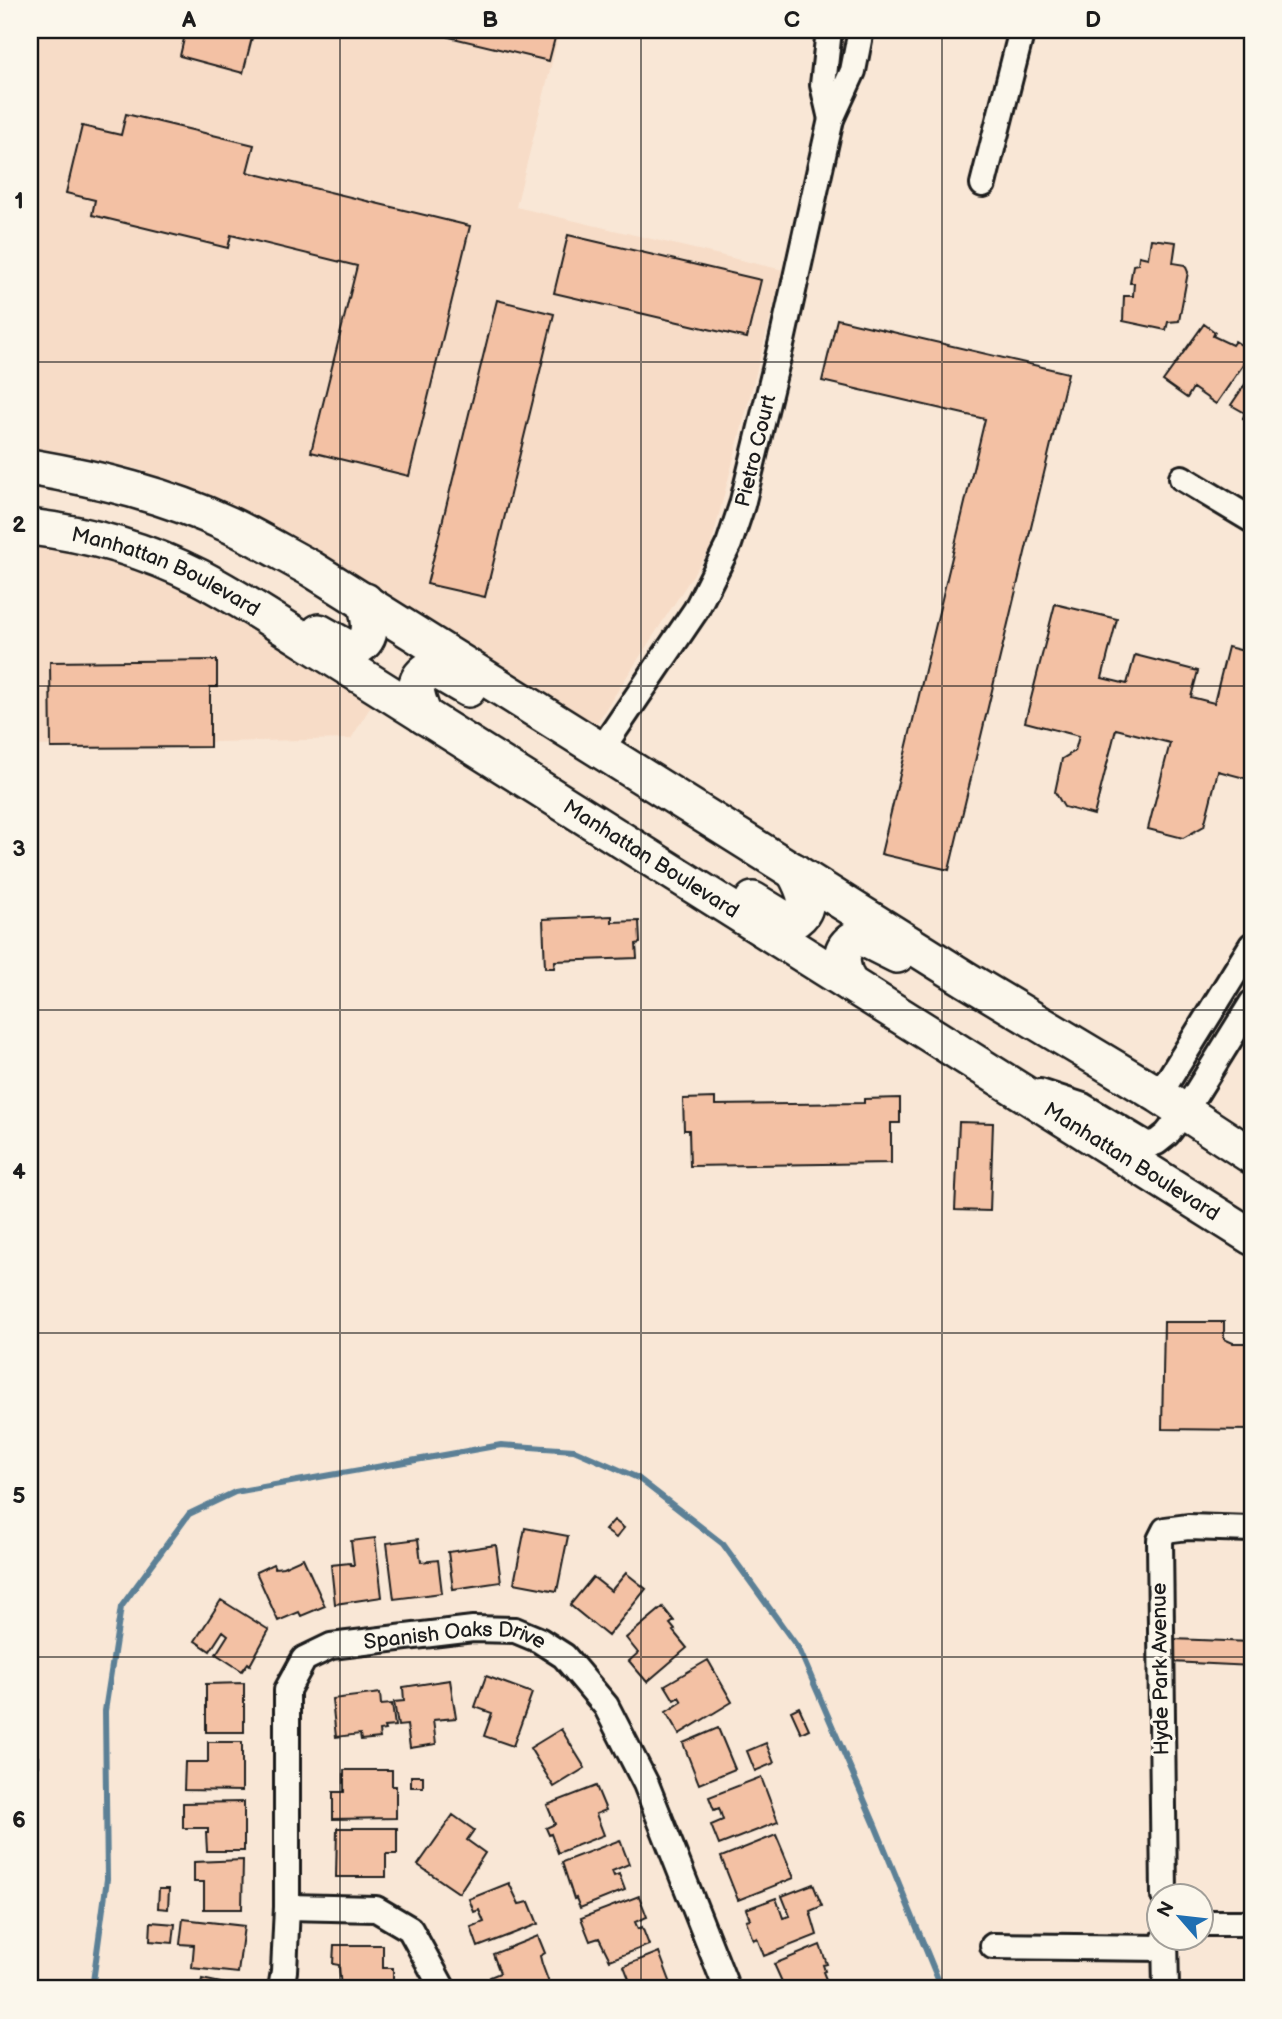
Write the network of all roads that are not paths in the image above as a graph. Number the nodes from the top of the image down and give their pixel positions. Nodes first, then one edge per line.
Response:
1 (829, 30) edge
2 (861, 30) edge
3 (1022, 30) edge
4 (831, 119) junction
5 (983, 184) dead end
6 (30, 467) edge
7 (71, 474) junction
8 (1182, 478) dead end
9 (30, 482) edge
10 (1252, 520) edge
11 (30, 527) edge
12 (201, 578) junction
13 (365, 601) junction
14 (424, 716) junction
15 (562, 727) junction
16 (601, 750) junction
17 (642, 855) junction
18 (794, 870) junction
19 (1252, 946) edge
20 (967, 980) junction
21 (849, 983) junction
22 (1252, 1003) edge
23 (1003, 1079) junction
24 (1172, 1103) junction
25 (1252, 1156) edge
26 (1252, 1237) edge
27 (1252, 1529) edge
28 (1164, 1882) edge
29 (287, 1907) junction
30 (1216, 1923) edge
31 (1252, 1923) edge
32 (1146, 1943) edge
33 (993, 1946) dead end
34 (1165, 1952) edge
35 (281, 1989) edge
36 (443, 1989) edge
37 (727, 1989) edge
38 (1166, 1989) edge

1 - 4 street, Pietro Court
2 - 4 street, Pietro Court
3 - 5 street
4 - 16 street, Pietro Court
6 - 7 street
7 - 9 street
7 - 13 street
8 - 10 street
11 - 12 street, Manhattan Boulevard
12 - 13 street
12 - 14 street, Manhattan Boulevard
13 - 15 street
14 - 15 street
14 - 17 street, Manhattan Boulevard
15 - 16 street
16 - 18 street
17 - 18 street
17 - 21 street, Manhattan Boulevard
18 - 20 street
19 - 24 street
20 - 21 street
20 - 24 street
21 - 23 street, Manhattan Boulevard
22 - 24 street
23 - 24 street
23 - 26 street, Manhattan Boulevard
24 - 25 street
27 - 28 street, Hyde Park Avenue
29 - 35 street, Spanish Oaks Drive
29 - 36 street
29 - 37 street, Spanish Oaks Drive
30 - 31 street
32 - 33 street
34 - 38 street

